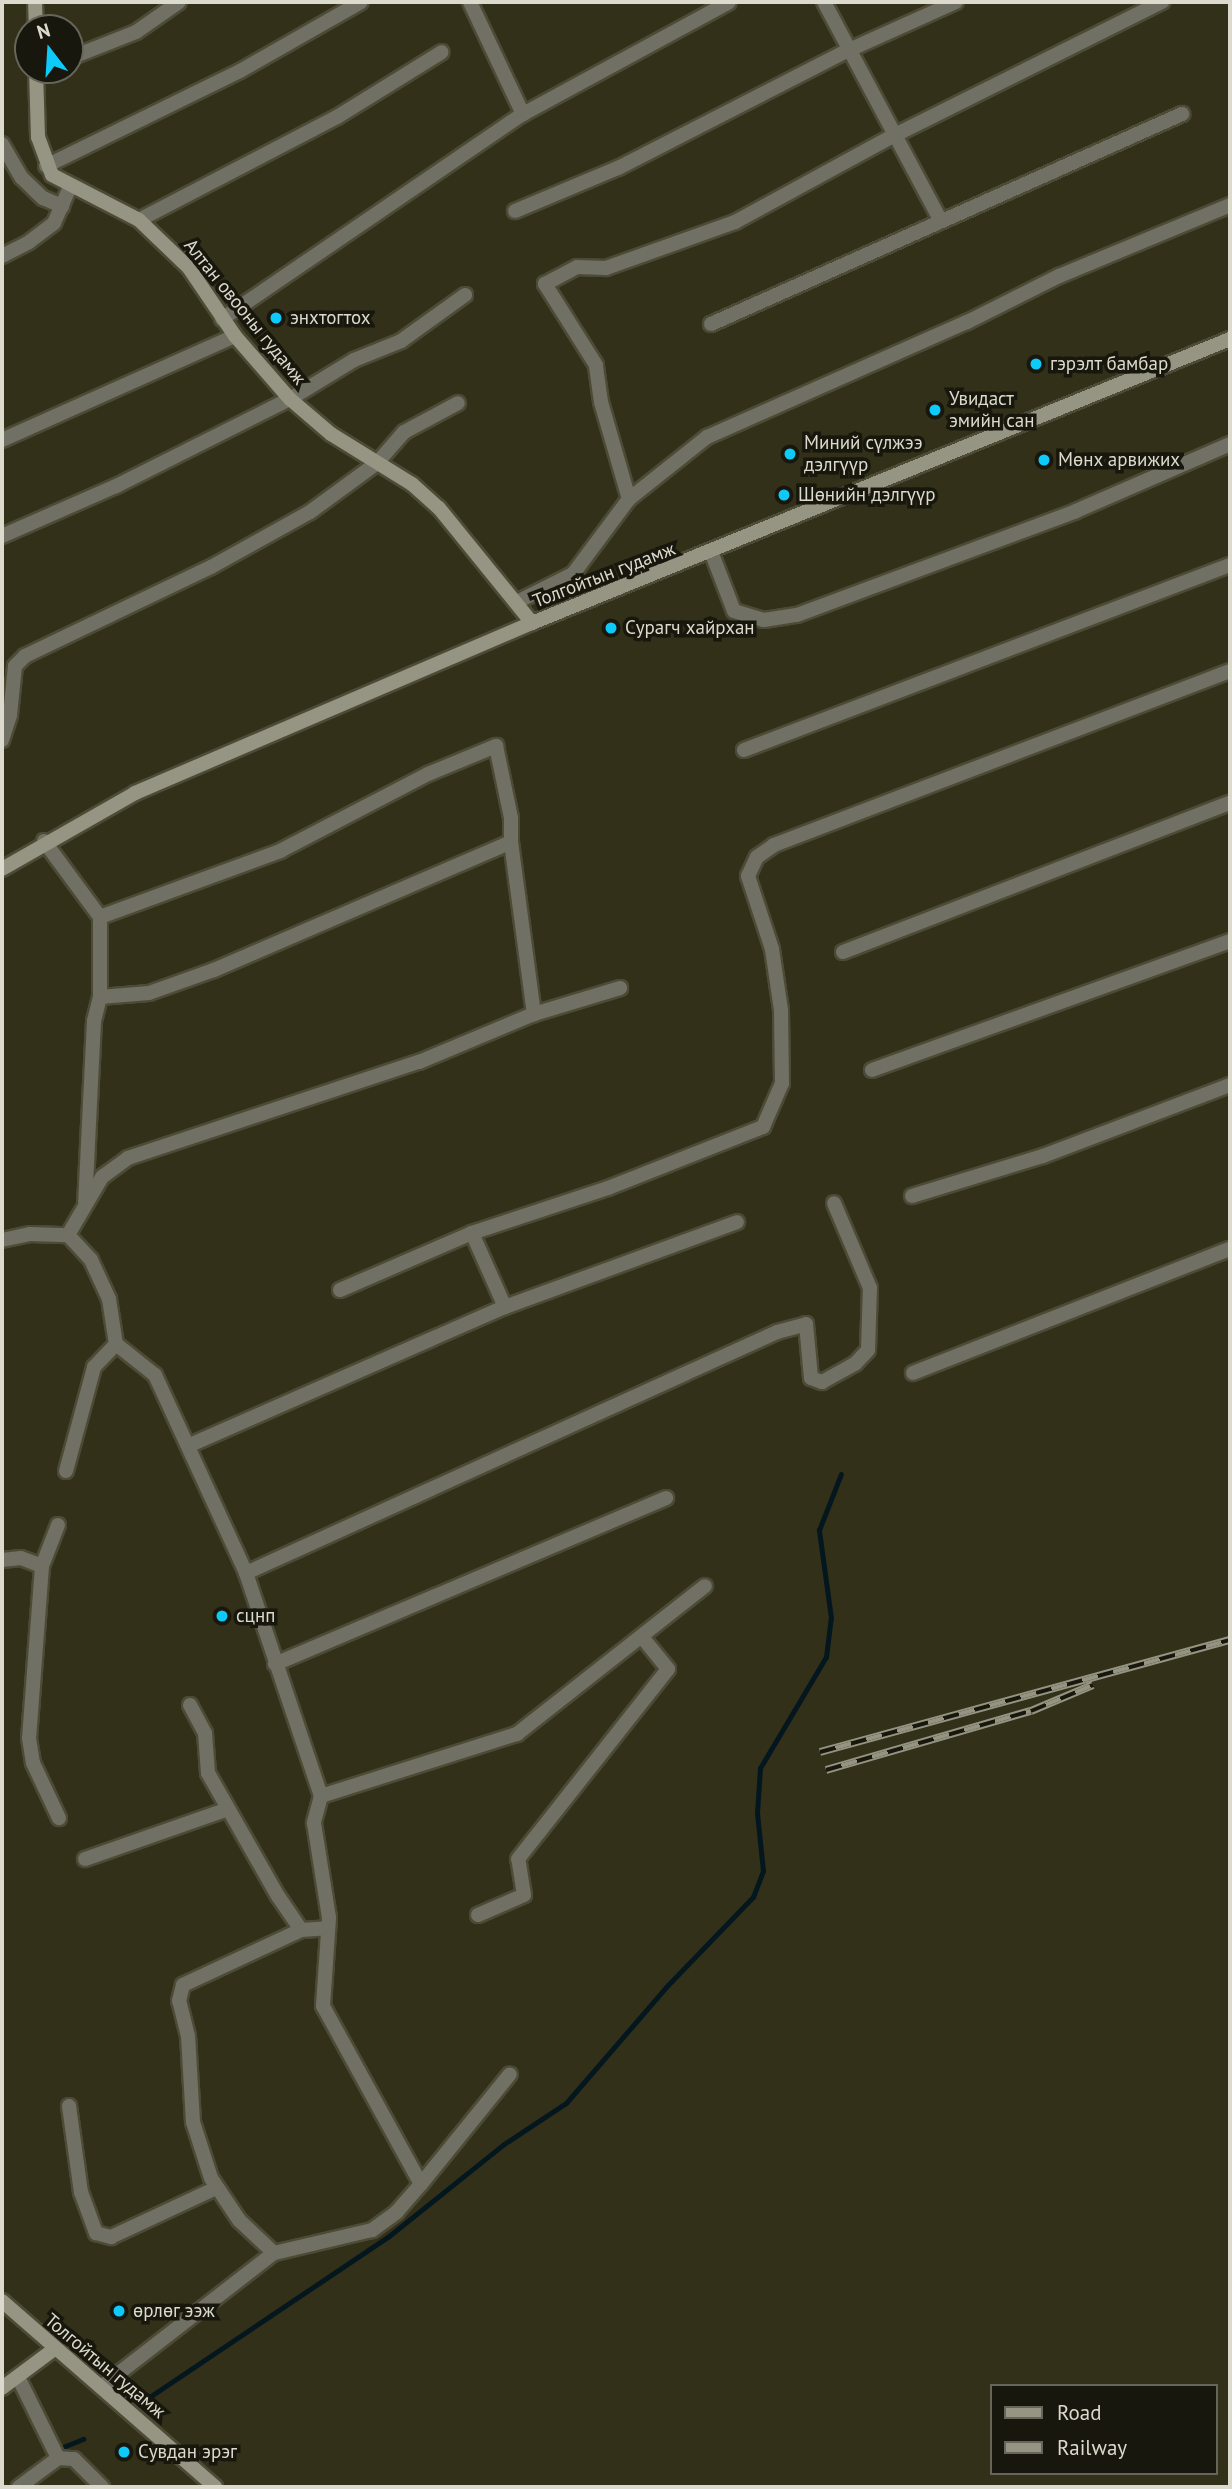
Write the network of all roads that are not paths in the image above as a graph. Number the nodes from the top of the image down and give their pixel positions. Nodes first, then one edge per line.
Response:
1 (179, 2) edge
2 (361, 2) edge
3 (470, 2) edge
4 (729, 2) edge
5 (824, 2) edge
6 (956, 2) edge
7 (1162, 2) edge
8 (849, 50) junction
9 (84, 52) edge
10 (442, 52) dead end
11 (37, 84) edge
12 (523, 114) junction
13 (1182, 114) dead end
14 (893, 136) junction
15 (2, 144) edge
16 (46, 166) junction
17 (70, 187) junction
18 (1230, 205) edge
19 (62, 206) junction
20 (515, 211) dead end
21 (139, 219) junction
22 (940, 221) junction
23 (2, 256) edge
24 (465, 295) dead end
25 (222, 320) junction
26 (710, 324) dead end
27 (235, 336) junction
28 (1230, 339) edge
29 (290, 399) junction
30 (458, 403) dead end
31 (2, 440) edge
32 (1230, 444) edge
33 (377, 463) junction
34 (629, 499) junction
35 (2, 536) edge
36 (712, 554) junction
37 (1230, 565) edge
38 (517, 602) junction
39 (532, 624) junction
40 (1230, 671) edge
41 (2, 740) edge
42 (744, 750) dead end
43 (1230, 803) edge
44 (44, 841) junction
45 (510, 842) junction
46 (2, 869) edge
47 (100, 917) junction
48 (1230, 941) edge
49 (843, 952) dead end
50 (620, 988) dead end
51 (100, 997) junction
52 (534, 1014) junction
53 (872, 1070) dead end
54 (1230, 1085) edge
55 (912, 1196) dead end
56 (834, 1203) dead end
57 (85, 1206) junction
58 (737, 1222) dead end
59 (472, 1233) junction
60 (68, 1235) junction
61 (2, 1240) edge
62 (1230, 1249) edge
63 (340, 1290) dead end
64 (505, 1307) junction
65 (116, 1344) junction
66 (913, 1373) dead end
67 (190, 1445) junction
68 (66, 1471) dead end
69 (666, 1498) dead end
70 (58, 1525) dead end
71 (2, 1560) edge
72 (42, 1566) junction
73 (246, 1573) junction
74 (705, 1586) dead end
75 (642, 1637) junction
76 (275, 1664) junction
77 (190, 1705) dead end
78 (321, 1796) junction
79 (228, 1809) junction
80 (59, 1818) dead end
81 (85, 1859) dead end
82 (478, 1914) dead end
83 (327, 1928) junction
84 (301, 1930) junction
85 (510, 2074) dead end
86 (69, 2106) dead end
87 (421, 2184) junction
88 (216, 2188) junction
89 (274, 2253) junction
90 (2, 2301) edge
91 (53, 2350) junction
92 (18, 2377) junction
93 (101, 2386) junction
94 (2, 2388) edge
95 (58, 2458) junction
96 (19, 2487) edge
97 (102, 2487) edge
98 (215, 2487) edge

1 - 9 street
2 - 16 street
3 - 12 street
4 - 12 street
5 - 8 street
6 - 8 street
7 - 14 street
8 - 14 street
8 - 20 street
10 - 21 street
11 - 16 main road
12 - 25 street
13 - 22 street
14 - 22 street
14 - 34 street
15 - 19 street
16 - 17 main road, Алтан овооны гудамж
17 - 19 street
17 - 21 main road, Алтан овооны гудамж
18 - 34 street
19 - 23 street
21 - 25 main road, Алтан овооны гудамж
22 - 26 street
24 - 29 street
25 - 27 main road, Алтан овооны гудамж
27 - 29 main road, Алтан овооны гудамж
27 - 31 street
28 - 36 main road, Толгойтын гудамж
29 - 33 main road, Алтан овооны гудамж
29 - 35 street
30 - 33 street
32 - 36 street
33 - 38 main road, Алтан овооны гудамж
33 - 41 street
34 - 38 street
36 - 39 main road, Толгойтын гудамж
37 - 42 street
38 - 39 main road, Алтан овооны гудамж
39 - 44 main road, Толгойтын гудамж
40 - 59 street
43 - 49 street
44 - 46 main road, Толгойтын гудамж
44 - 47 street
45 - 47 street
45 - 51 street
45 - 52 street
47 - 51 street
48 - 53 street
50 - 52 street
51 - 57 street
52 - 57 street
54 - 55 street
56 - 73 street
57 - 60 street
58 - 64 street
59 - 63 street
59 - 64 street
60 - 61 street
60 - 65 street
62 - 66 street
64 - 67 street
65 - 67 street
65 - 68 street
67 - 73 street
69 - 76 street
70 - 72 street
71 - 72 street
72 - 80 street
73 - 76 street
74 - 75 street
75 - 78 street
75 - 82 street
76 - 78 street
77 - 79 street
78 - 83 street
79 - 81 street
79 - 84 street
83 - 84 street
83 - 87 street
84 - 88 street
85 - 87 street
86 - 88 street
87 - 89 street
88 - 89 street
89 - 93 street
90 - 91 main road, Толгойтын гудамж
91 - 92 main road
91 - 93 main road, Толгойтын гудамж
92 - 94 main road
92 - 95 street
93 - 98 main road, Толгойтын гудамж
95 - 96 street
95 - 97 street

